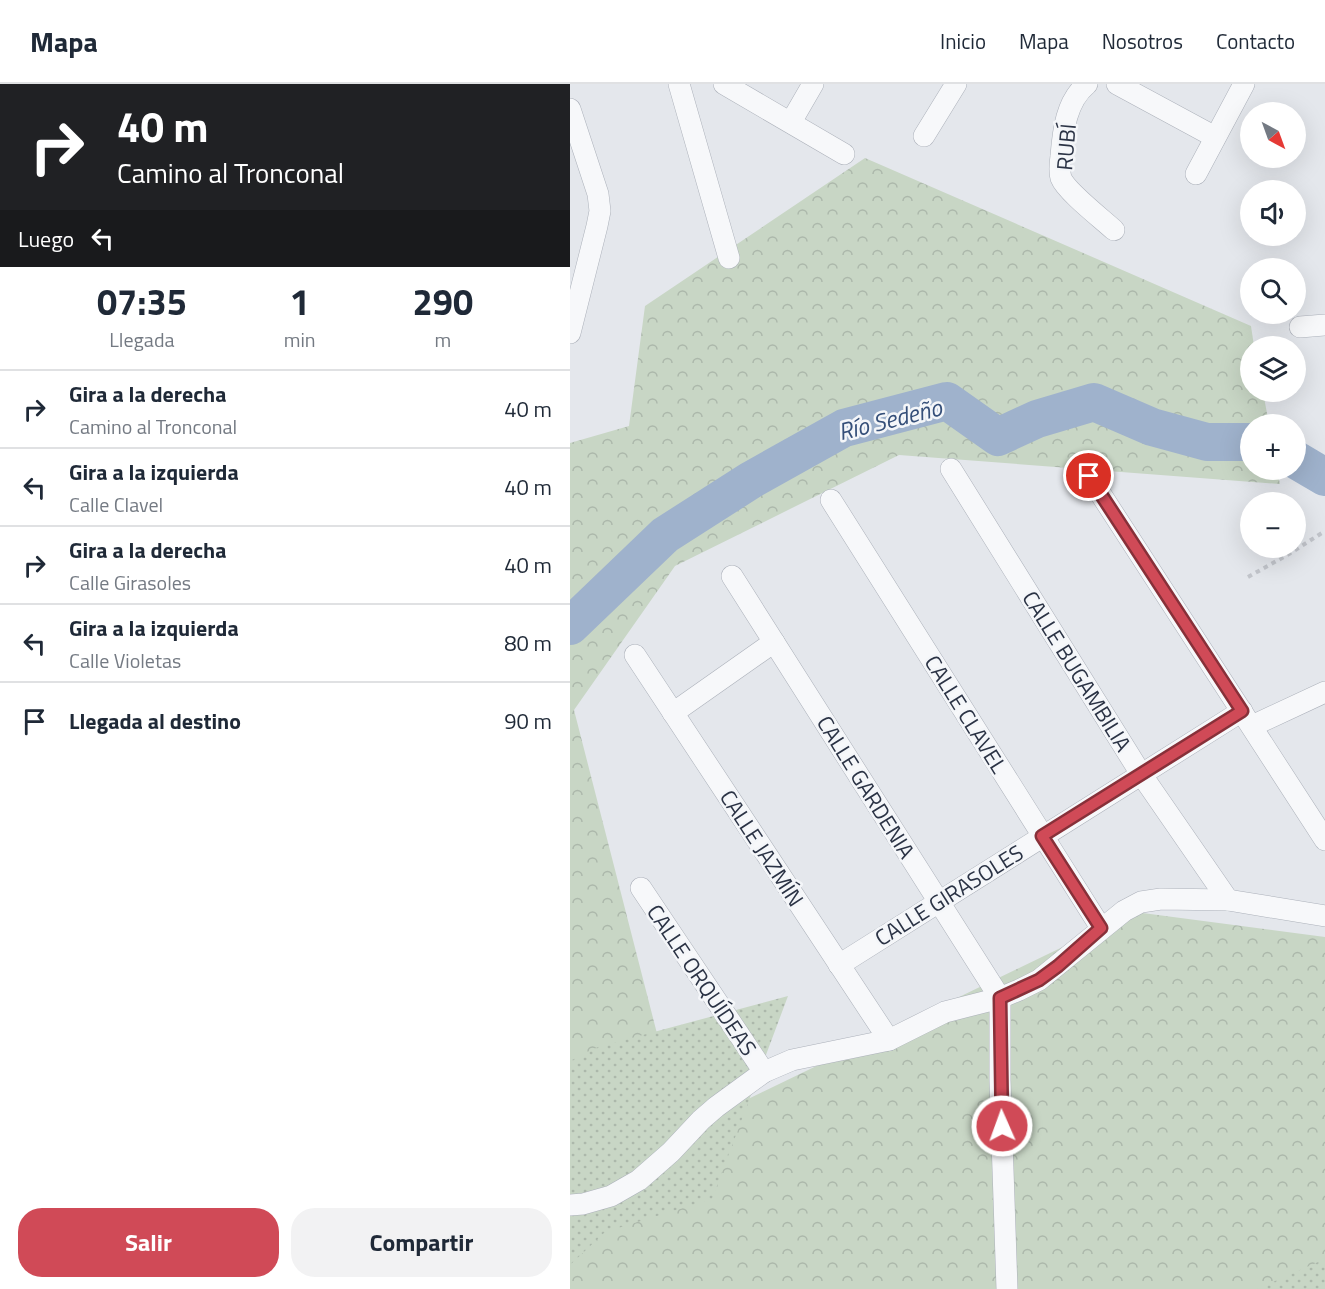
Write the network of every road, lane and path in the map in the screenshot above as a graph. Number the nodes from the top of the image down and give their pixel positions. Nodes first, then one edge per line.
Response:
1 (679, 84) edge
2 (724, 84) edge
3 (813, 84) edge
4 (956, 84) edge
5 (1087, 84) edge
6 (1117, 84) edge
7 (1244, 84) edge
8 (570, 109) edge
9 (791, 122) junction
10 (924, 136) dead end
11 (1215, 137) junction
12 (844, 154) dead end
13 (1196, 174) dead end
14 (1114, 230) dead end
15 (729, 258) dead end
16 (1325, 325) edge
17 (1300, 327) dead end
18 (570, 333) edge
19 (951, 469) dead end
20 (1089, 476) dead end
21 (831, 500) dead end
22 (1325, 531) edge
23 (732, 576) dead end
24 (1248, 577) dead end
25 (774, 642) junction
26 (634, 655) dead end
27 (1325, 692) edge
28 (673, 713) junction
29 (1247, 719) junction
30 (1142, 774) junction
31 (1042, 836) junction
32 (1325, 840) edge
33 (641, 888) dead end
34 (1228, 900) junction
35 (939, 902) junction
36 (1325, 916) edge
37 (1101, 928) junction
38 (839, 965) junction
39 (1000, 998) junction
40 (889, 1041) junction
41 (764, 1072) junction
42 (570, 1205) edge
43 (1007, 1289) edge

1 - 15 street
2 - 9 street
3 - 9 street
4 - 10 street
5 - 14 street, RUBÍ
6 - 11 street
7 - 11 street
8 - 18 street
9 - 12 street
11 - 13 street
16 - 17 street
19 - 30 street, CALLE BUGAMBILIA
20 - 29 street
21 - 31 street, CALLE CLAVEL
22 - 24 path
23 - 25 street, CALLE GARDENIA
25 - 28 street
25 - 35 street, CALLE GARDENIA
26 - 28 street, CALLE JAZMÍN
27 - 29 street, CALLE GIRASOLES
28 - 38 street, CALLE JAZMÍN
29 - 30 street, CALLE GIRASOLES
29 - 32 street
30 - 31 street, CALLE GIRASOLES
30 - 34 street, CALLE BUGAMBILIA
31 - 35 street, CALLE GIRASOLES
31 - 37 street, CALLE CLAVEL
33 - 41 street, CALLE ORQUÍDEAS
34 - 36 street
34 - 37 street
35 - 38 street, CALLE GIRASOLES
35 - 39 street, CALLE GARDENIA
37 - 39 street
38 - 40 street, CALLE JAZMÍN
39 - 40 street
39 - 43 street
40 - 41 street
41 - 42 street

